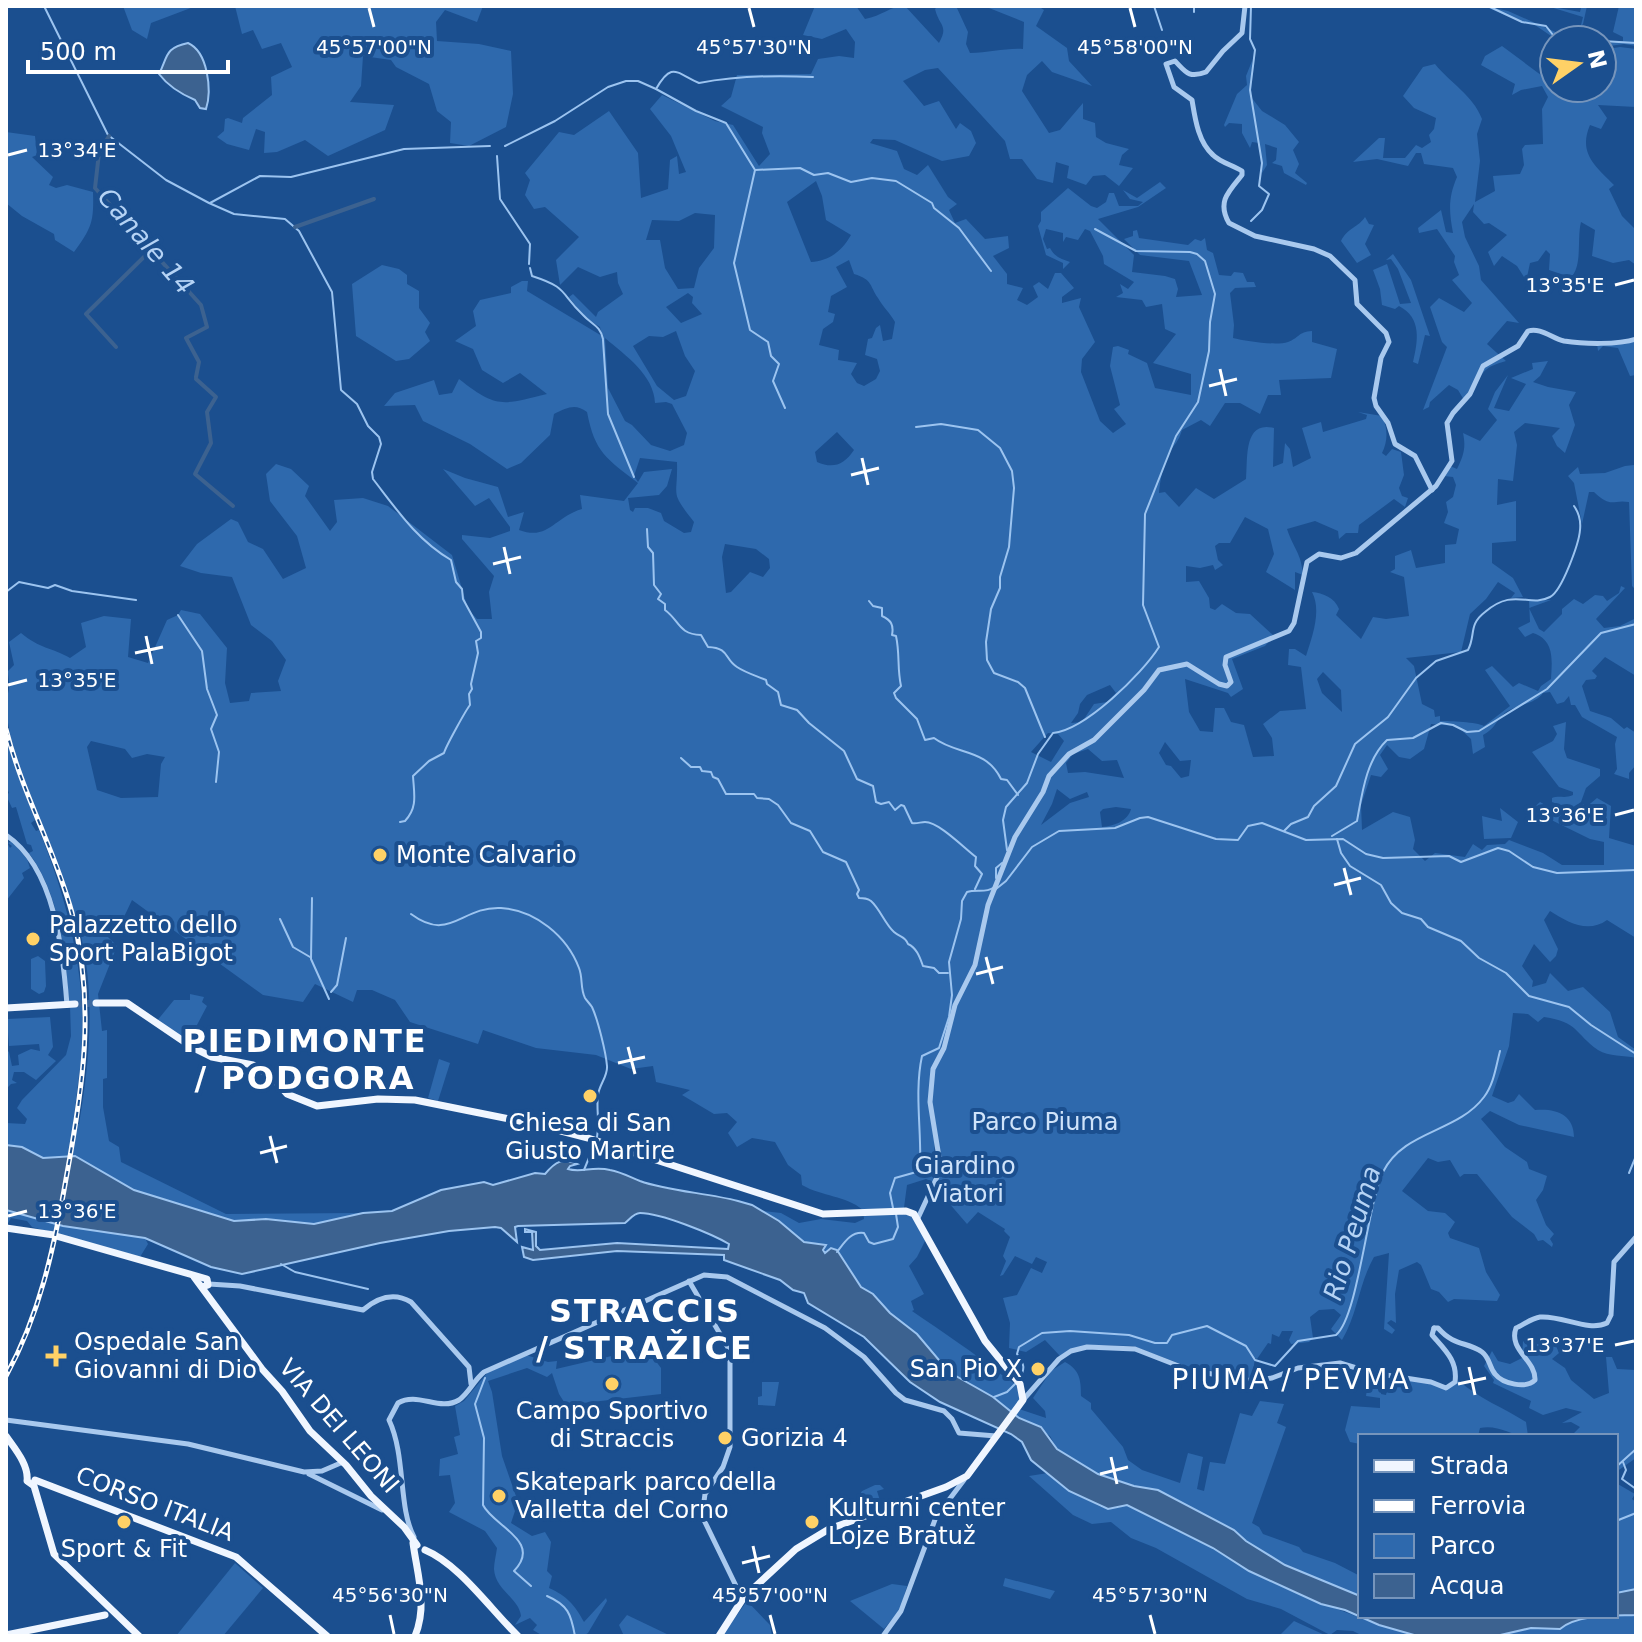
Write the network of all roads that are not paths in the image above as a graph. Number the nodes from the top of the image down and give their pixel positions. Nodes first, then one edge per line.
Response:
1 (1245, 6) edge
2 (1636, 339) edge
3 (1432, 490) junction
4 (6, 835) edge
5 (96, 1003) tunnel mouth
6 (71, 1004) joint
7 (7, 1008) edge
8 (918, 1218) junction
9 (6, 1228) edge
10 (1636, 1237) edge
11 (689, 1281) junction
12 (204, 1284) junction
13 (469, 1367) junction
14 (484, 1372) junction
15 (1018, 1381) junction
16 (471, 1385) junction
17 (1036, 1387) junction
18 (1023, 1400) junction
19 (7, 1422) edge
20 (6, 1435) edge
21 (998, 1436) junction
22 (343, 1462) junction
23 (304, 1472) junction
24 (33, 1479) junction
25 (953, 1488) junction
26 (387, 1512) junction
27 (407, 1527) junction
28 (419, 1549) junction
29 (744, 1597) junction
30 (107, 1611) junction
31 (511, 1632) edge
32 (6, 1635) edge
33 (139, 1636) edge
34 (327, 1636) edge
35 (415, 1636) edge
36 (518, 1636) edge
37 (719, 1636) edge
38 (883, 1636) edge

1 - 3 street
2 - 3 street
3 - 8 street
4 - 6 street
5 - 8 main road
6 - 7 main road
8 - 15 main road
9 - 12 main road
10 - 17 street
11 - 14 street
11 - 21 street
11 - 29 street
12 - 13 street
12 - 22 main road, VIA DEI LEONI
13 - 14 street
13 - 16 street
14 - 16 street
15 - 17 street
15 - 18 main road
16 - 27 street
17 - 18 street
18 - 21 main road
19 - 23 street
20 - 24 main road
20 - 24 main road
21 - 25 main road
22 - 23 street
22 - 26 main road, VIA DEI LEONI
23 - 26 street
24 - 30 main road
24 - 34 main road, CORSO ITALIA
25 - 29 main road
25 - 38 street
26 - 27 main road, VIA DEI LEONI
27 - 28 main road, VIA DEI LEONI
28 - 31 main road
28 - 35 main road
29 - 37 main road
30 - 32 main road
30 - 33 main road
31 - 36 main road

